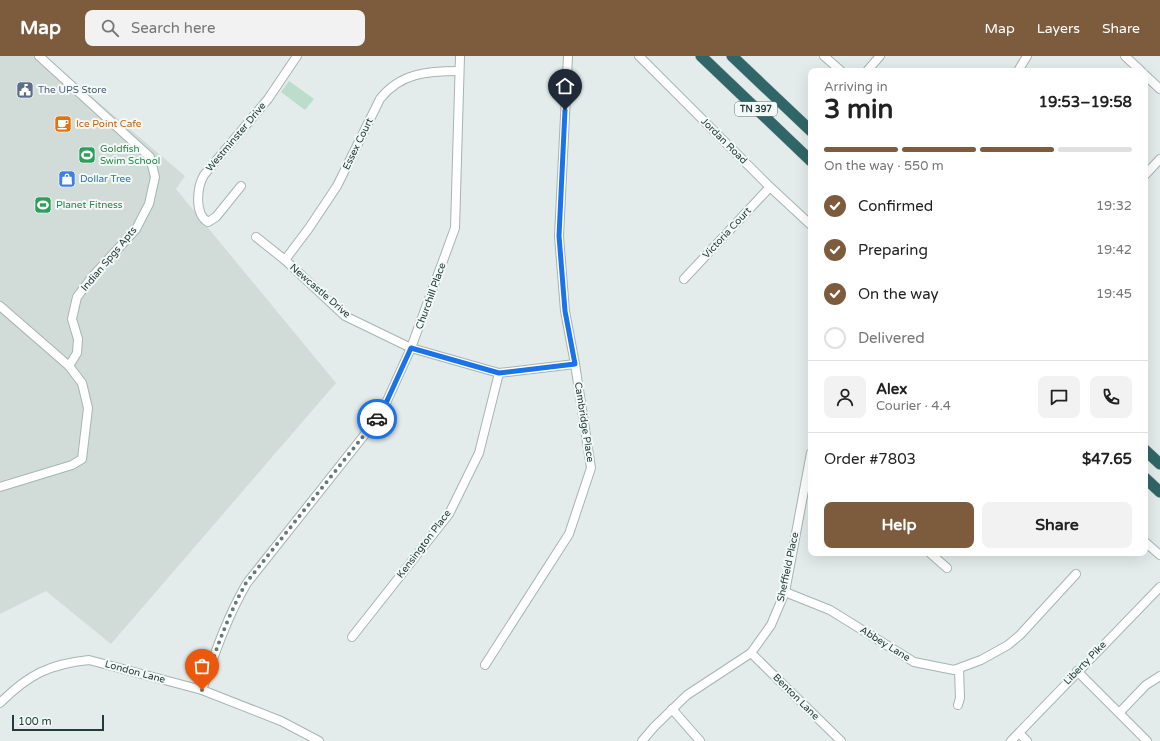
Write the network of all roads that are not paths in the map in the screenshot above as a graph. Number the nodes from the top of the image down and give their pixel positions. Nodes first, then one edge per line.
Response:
1 (39, 56) edge
2 (297, 56) edge
3 (460, 56) edge
4 (568, 56) edge
5 (639, 56) edge
6 (701, 56) edge
7 (732, 56) edge
8 (824, 56) edge
9 (880, 56) edge
10 (1027, 56) edge
11 (1125, 56) edge
12 (837, 68) edge
13 (870, 68) edge
14 (1020, 68) edge
15 (1138, 68) edge
16 (458, 72) junction
17 (1148, 78) edge
18 (1160, 89) edge
19 (808, 128) edge
20 (808, 158) edge
21 (1160, 159) edge
22 (1148, 172) edge
23 (241, 186) dead end
24 (770, 187) junction
25 (808, 222) edge
26 (256, 237) dead end
27 (285, 260) junction
28 (684, 278) dead end
29 (0, 306) edge
30 (411, 348) junction
31 (575, 364) junction
32 (69, 366) junction
33 (499, 373) junction
34 (1148, 453) edge
35 (1160, 464) edge
36 (1148, 481) edge
37 (0, 487) edge
38 (808, 487) edge
39 (1160, 492) edge
40 (1148, 545) edge
41 (1160, 555) edge
42 (933, 556) edge
43 (947, 568) dead end
44 (1076, 574) dead end
45 (1160, 587) edge
46 (785, 592) junction
47 (352, 637) dead end
48 (751, 653) junction
49 (485, 665) dead end
50 (959, 668) junction
51 (1077, 671) junction
52 (1160, 676) edge
53 (202, 690) junction
54 (0, 703) edge
55 (958, 705) dead end
56 (672, 709) junction
57 (1120, 712) junction
58 (1019, 733) junction
59 (315, 740) edge
60 (642, 741) edge
61 (700, 741) edge
62 (841, 741) edge
63 (1011, 741) edge
64 (1028, 741) edge
65 (1147, 741) edge

1 - 32 street, Indian Spgs Apts
2 - 23 street, Westminster Drive
3 - 16 street, Churchill Place
4 - 31 street, Cambridge Place
5 - 24 street, Jordan Road
6 - 20 highway, TN 397
7 - 19 highway, TN 397
8 - 12 street
9 - 13 street
10 - 14 street
11 - 15 street
16 - 27 street, Essex Court
16 - 30 street, Churchill Place
17 - 18 street
21 - 22 street
24 - 25 street, Jordan Road
24 - 28 street, Victoria Court
26 - 27 street, Newcastle Drive
27 - 30 street, Newcastle Drive
29 - 32 street
30 - 33 street, Newcastle Drive
30 - 53 street, Churchill Place
31 - 33 street, Newcastle Drive
31 - 49 street, Cambridge Place
32 - 37 street
33 - 47 street, Kensington Place
34 - 35 highway
36 - 39 highway
38 - 46 street, Sheffield Place
40 - 41 street
42 - 43 street
44 - 50 street, Abbey Lane
45 - 51 street, Liberty Pike
46 - 48 street, Sheffield Place
46 - 50 street, Abbey Lane
48 - 56 street, Sheffield Place
48 - 62 street, Benton Lane
50 - 55 street
51 - 57 street
51 - 58 street, Liberty Pike
52 - 57 street
53 - 54 street, London Lane
53 - 59 street, London Lane
56 - 60 street, Sheffield Place
56 - 61 street
57 - 65 street
58 - 63 street, Liberty Pike
58 - 64 street

